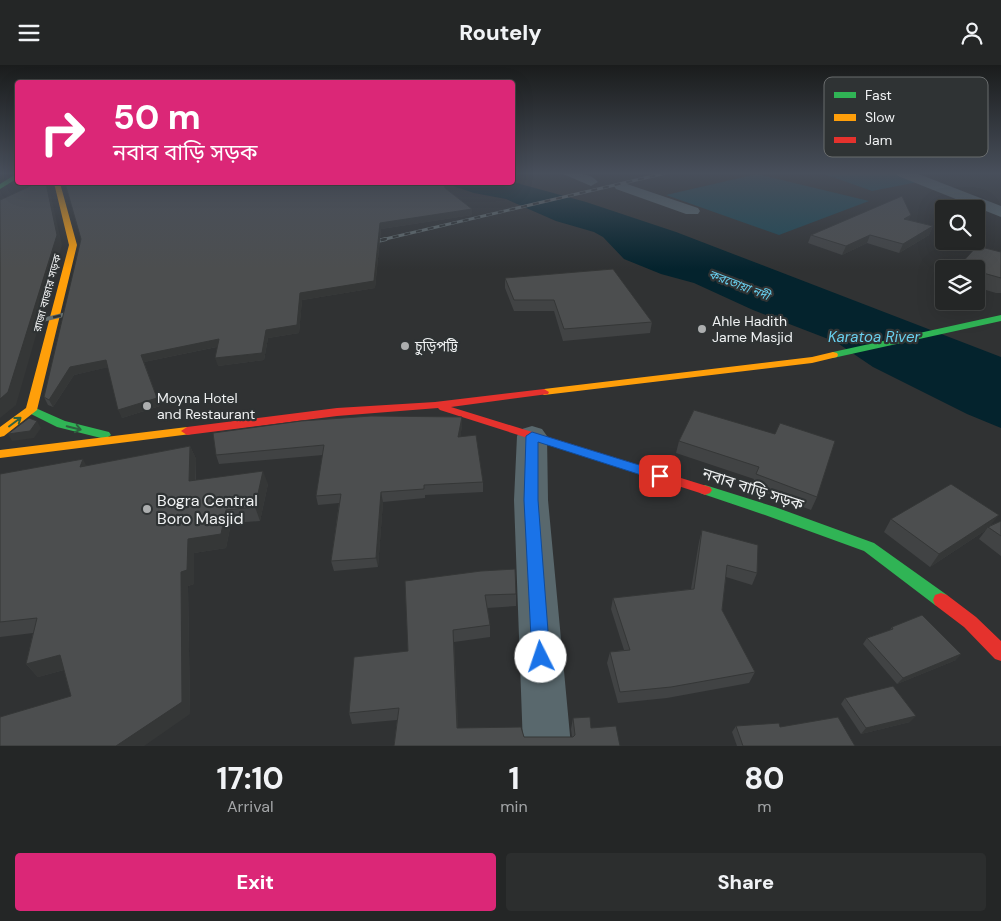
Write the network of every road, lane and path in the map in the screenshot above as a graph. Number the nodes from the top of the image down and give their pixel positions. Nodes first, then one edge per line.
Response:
1 (63, 205) edge
2 (674, 205) edge
3 (983, 205) edge
4 (692, 211) dead end
5 (1001, 212) edge
6 (1001, 318) edge
7 (435, 405) junction
8 (31, 410) junction
9 (0, 433) edge
10 (532, 436) junction
11 (119, 439) junction
12 (0, 454) edge
13 (1001, 653) edge
14 (547, 746) edge

1 - 8 main road, রাজা বাজার সড়ক
2 - 4 street
3 - 5 street
6 - 7 main road
7 - 10 main road, নবাব বাড়ি সড়ক
7 - 11 main road
9 -> 8 main road
8 -> 11 main road
10 - 13 main road, নবাব বাড়ি সড়ক
10 - 14 street
11 - 12 main road

